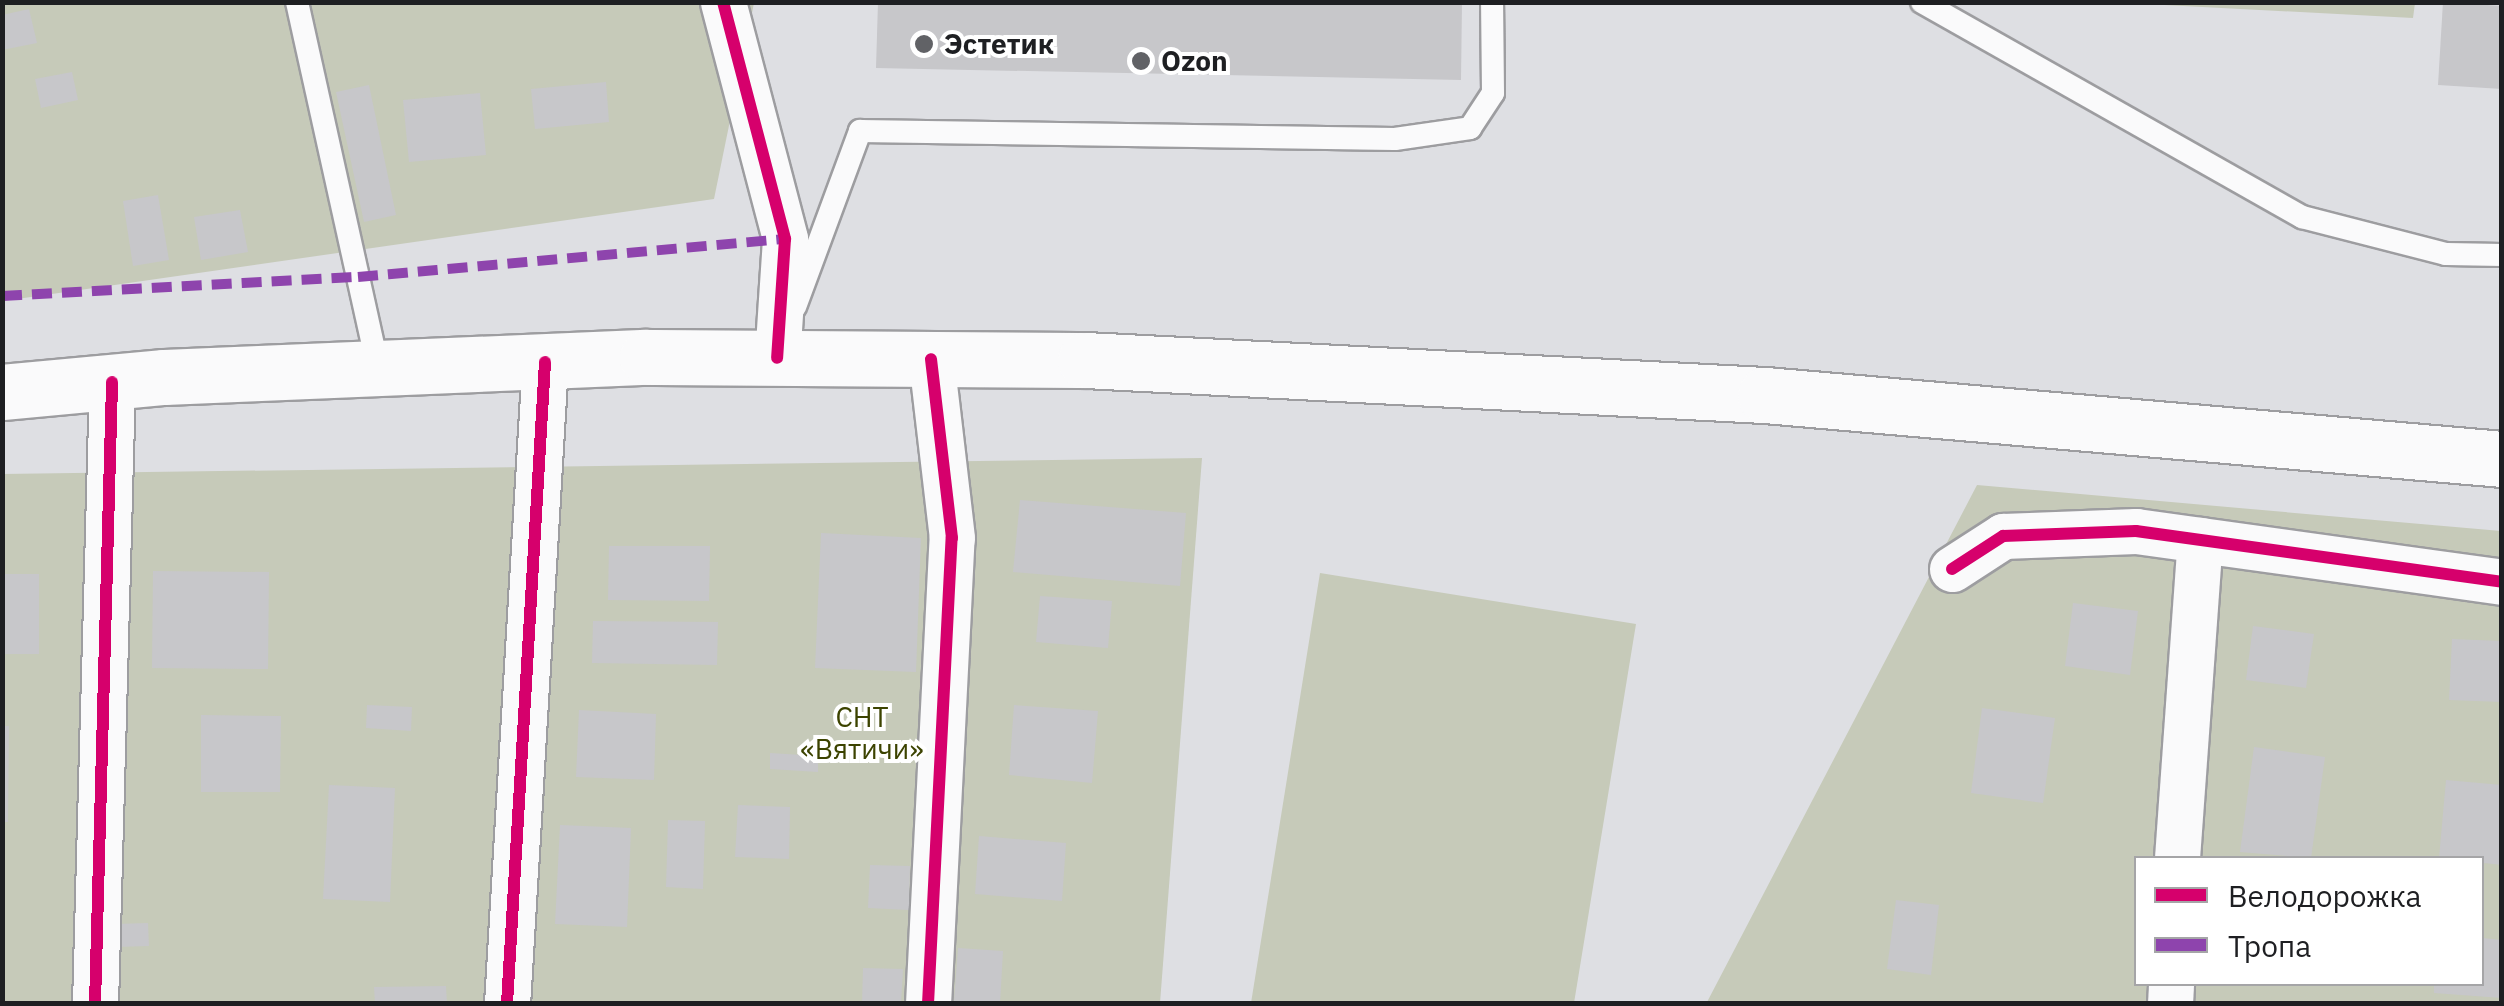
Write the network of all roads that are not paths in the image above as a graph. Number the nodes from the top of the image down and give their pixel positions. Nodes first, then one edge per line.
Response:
1 (297, 2) edge
2 (723, 2) edge
3 (1492, 2) edge
4 (1922, 2) edge
5 (1952, 12) edge
6 (2502, 255) edge
7 (777, 358) junction
8 (931, 359) junction
9 (545, 362) junction
10 (378, 368) junction
11 (112, 382) junction
12 (2, 392) edge
13 (2502, 459) edge
14 (2200, 540) junction
15 (1952, 569) dead end
16 (2502, 582) edge
17 (2177, 856) edge
18 (95, 1004) edge
19 (507, 1004) edge
20 (928, 1004) edge

1 - 10 lane
2 - 7 street
3 - 7 lane
4 - 5 lane
5 - 6 lane
7 - 8 main road
7 - 9 main road
8 - 13 main road
8 - 20 street
9 - 10 main road
9 - 19 street
10 - 11 main road
11 - 12 main road
11 - 18 street
14 - 15 street
14 - 16 street
14 - 17 street

